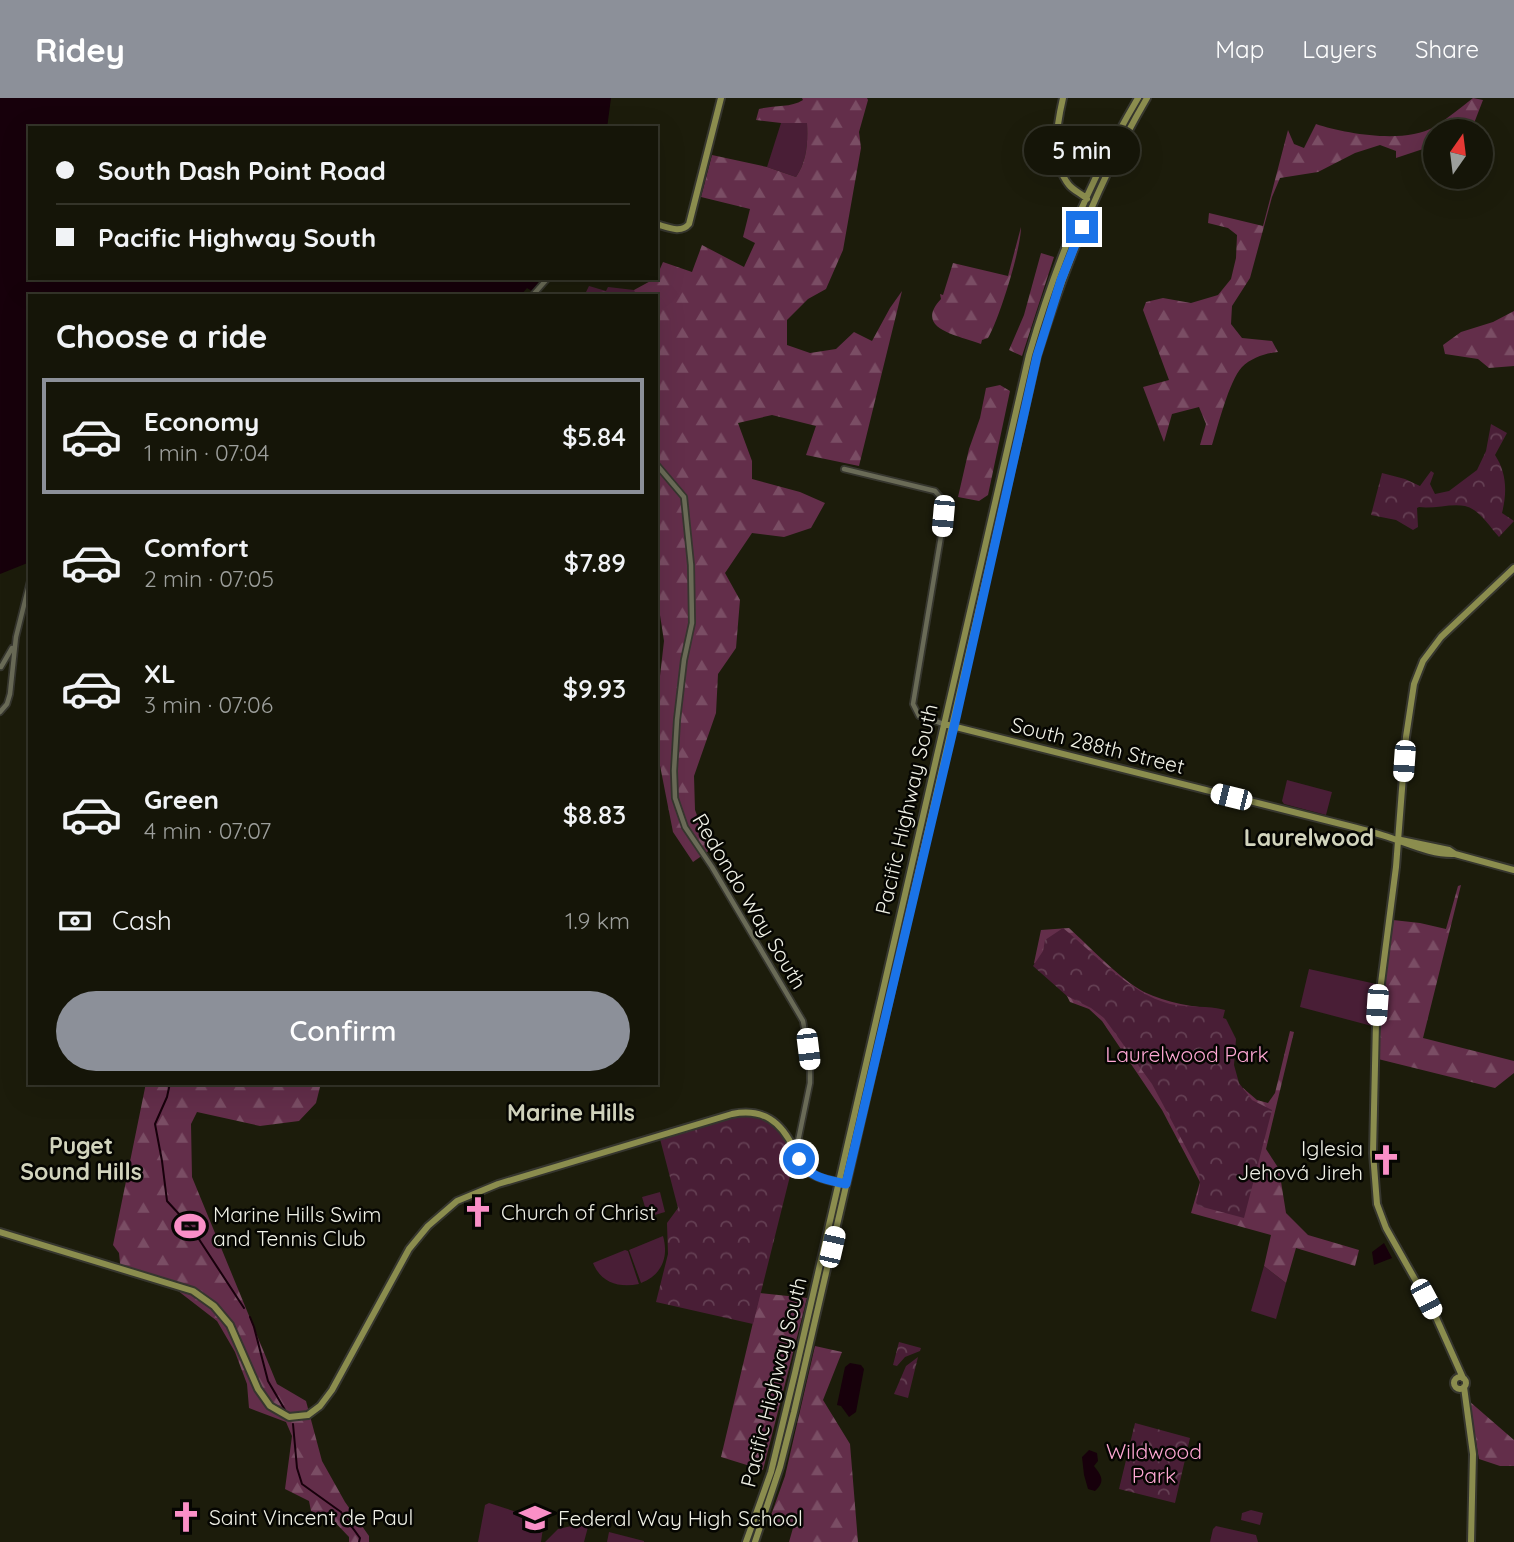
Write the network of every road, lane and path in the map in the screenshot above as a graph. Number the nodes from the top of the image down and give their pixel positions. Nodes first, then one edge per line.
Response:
1 (721, 98) edge
2 (1063, 98) edge
3 (1138, 98) edge
4 (1147, 98) edge
5 (1086, 197) junction
6 (658, 224) edge
7 (1061, 280) junction
8 (1042, 309) junction
9 (1037, 356) junction
10 (1007, 446) junction
11 (658, 466) edge
12 (844, 469) dead end
13 (1009, 476) junction
14 (1514, 568) edge
15 (28, 587) edge
16 (15, 645) junction
17 (12, 666) junction
18 (0, 667) edge
19 (0, 712) edge
20 (944, 724) junction
21 (954, 727) junction
22 (1399, 840) junction
23 (1514, 870) edge
24 (902, 906) junction
25 (899, 956) junction
26 (889, 963) junction
27 (885, 1017) junction
28 (796, 1152) junction
29 (842, 1184) junction
30 (0, 1232) edge
31 (819, 1269) junction
32 (819, 1303) junction
33 (746, 1542) edge
34 (755, 1542) edge
35 (1471, 1542) edge

1 - 6 main road
2 - 5 main road
3 - 5 main road, Pacific Highway South
4 - 7 main road, Pacific Highway South
5 - 7 main road
5 - 8 main road, Pacific Highway South
7 - 9 main road, Pacific Highway South
8 - 9 main road
8 - 10 main road, Pacific Highway South
9 - 13 main road, Pacific Highway South
10 - 13 main road
10 - 20 main road, Pacific Highway South
11 - 28 street, Redondo Way South
12 - 20 street, South 288th Street
13 - 21 main road, Pacific Highway South
14 - 22 main road
15 - 16 street
16 - 17 street
16 - 18 street
17 - 18 street
17 - 19 street
20 - 21 main road, South 288th Street
20 - 24 main road, Pacific Highway South
21 - 22 main road, South 288th Street
21 - 25 main road, Pacific Highway South
22 - 23 main road, South 288th Street
22 - 35 main road
24 - 25 main road
24 - 26 main road, Pacific Highway South
25 - 27 main road, Pacific Highway South
26 - 27 main road
26 - 29 main road, Pacific Highway South
27 - 29 main road, Pacific Highway South
28 - 29 main road
28 - 30 main road
29 - 31 main road, Pacific Highway South
29 - 32 main road, Pacific Highway South
31 - 32 main road
31 - 33 main road, Pacific Highway South
32 - 34 main road, Pacific Highway South

